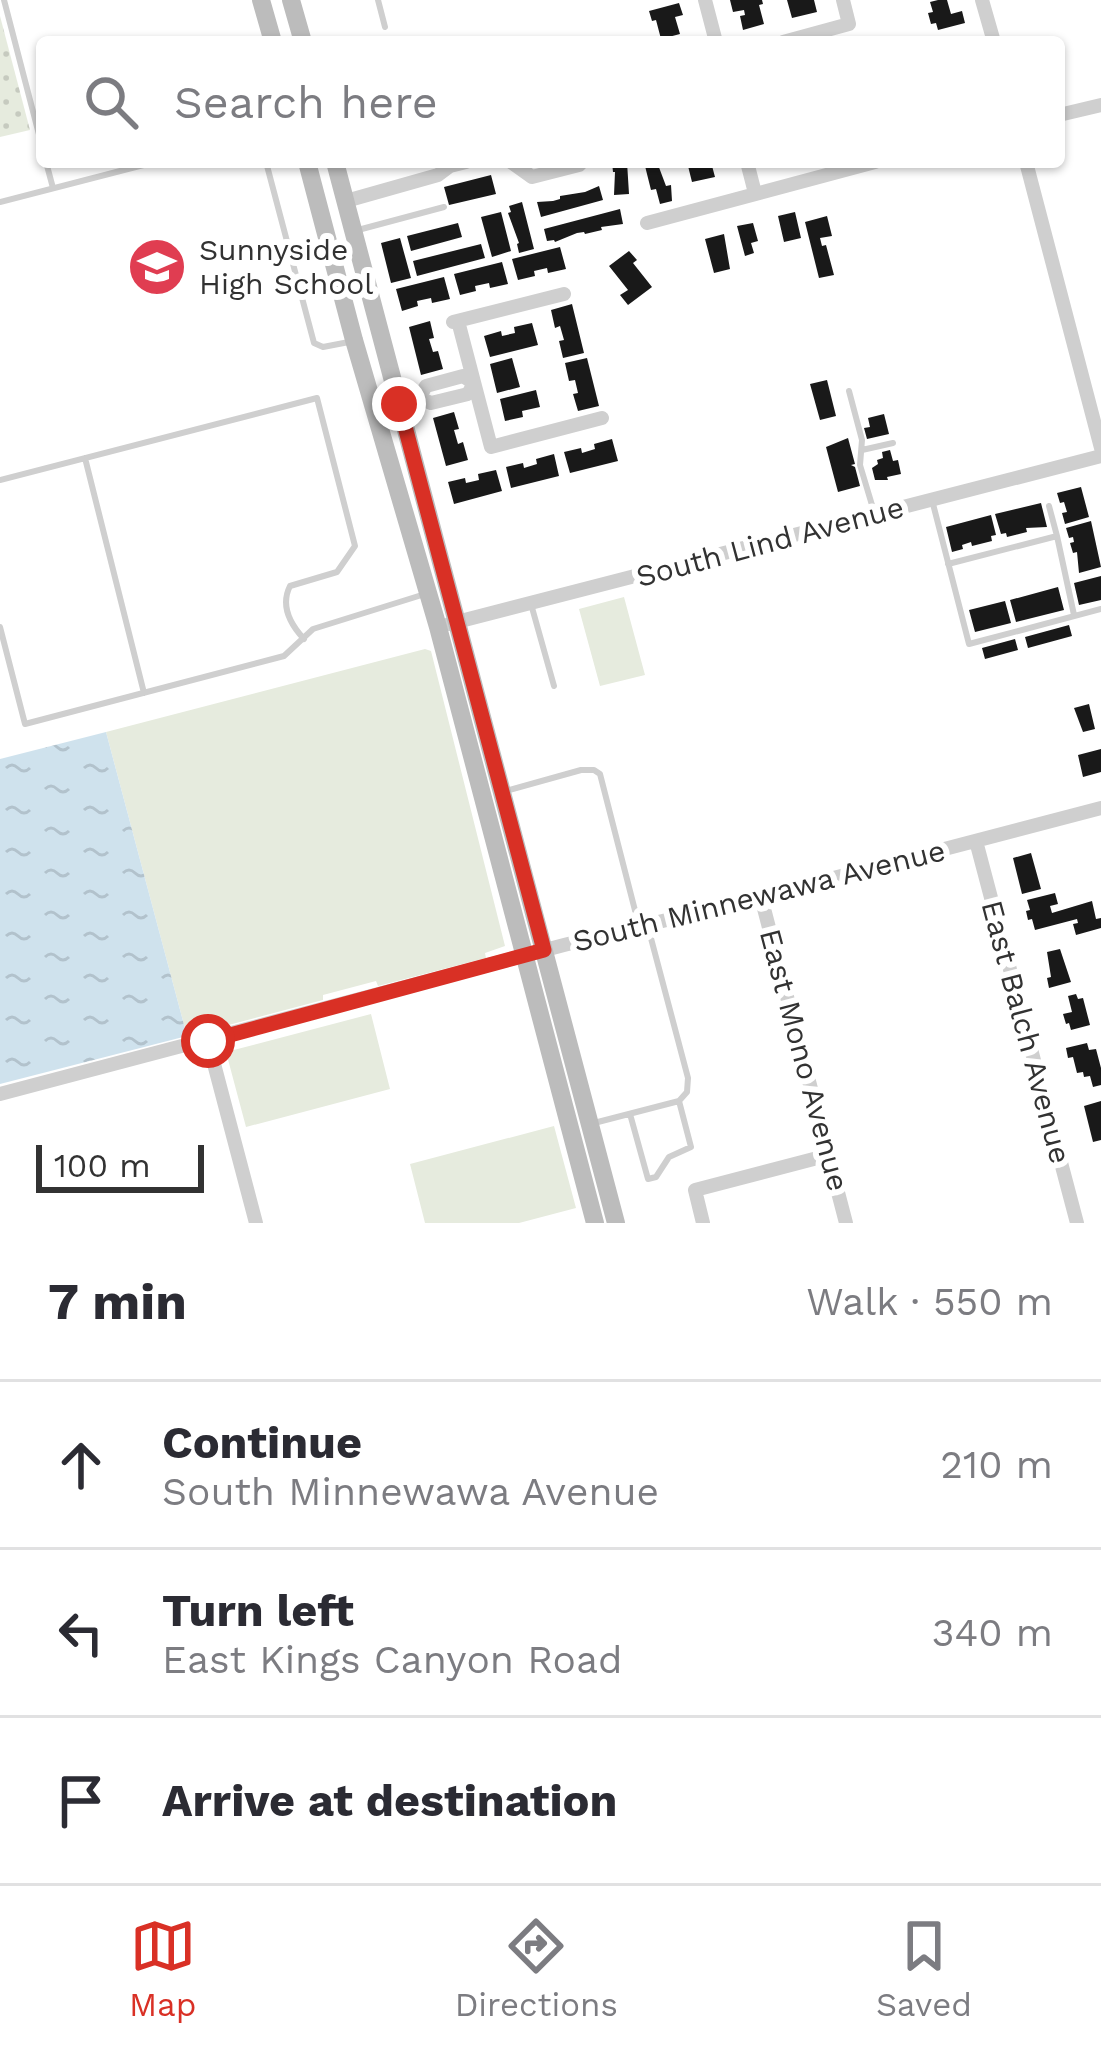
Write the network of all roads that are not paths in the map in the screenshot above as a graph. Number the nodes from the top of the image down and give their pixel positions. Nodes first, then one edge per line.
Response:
1 (4, 0) edge
2 (261, 0) edge
3 (291, 0) edge
4 (378, 0) edge
5 (705, 0) edge
6 (843, 0) edge
7 (982, 0) edge
8 (385, 27) dead end
9 (271, 36) edge
10 (301, 36) edge
11 (714, 36) edge
12 (805, 36) edge
13 (992, 36) edge
14 (1101, 105) edge
15 (1065, 114) edge
16 (36, 123) edge
17 (48, 168) edge
18 (131, 168) edge
19 (268, 168) edge
20 (309, 168) edge
21 (337, 168) edge
22 (447, 168) edge
23 (519, 168) edge
24 (567, 168) edge
25 (749, 168) edge
26 (852, 168) edge
27 (1028, 168) edge
28 (53, 188) junction
29 (755, 193) junction
30 (346, 201) junction
31 (0, 202) edge
32 (444, 207) dead end
33 (647, 223) dead end
34 (354, 231) junction
35 (564, 295) dead end
36 (354, 340) junction
37 (474, 383) junction
38 (849, 391) dead end
39 (399, 404) junction
40 (602, 418) dead end
41 (893, 442) dead end
42 (862, 450) junction
43 (1101, 452) edge
44 (85, 458) junction
45 (0, 480) edge
46 (932, 500) junction
47 (1049, 506) dead end
48 (874, 515) junction
49 (1057, 536) junction
50 (948, 564) junction
51 (429, 592) junction
52 (532, 604) junction
53 (1101, 609) edge
54 (1075, 615) junction
55 (448, 625) junction
56 (0, 627) edge
57 (304, 639) junction
58 (554, 686) dead end
59 (144, 693) junction
60 (503, 792) junction
61 (1101, 808) edge
62 (976, 842) junction
63 (761, 897) junction
64 (643, 925) junction
65 (535, 952) junction
66 (208, 1041) junction
67 (0, 1094) edge
68 (679, 1101) junction
69 (630, 1114) junction
70 (590, 1125) junction
71 (829, 1155) junction
72 (256, 1223) edge
73 (596, 1223) edge
74 (616, 1223) edge
75 (704, 1223) edge
76 (846, 1223) edge
77 (1077, 1223) edge

1 - 16 lane
2 - 9 main road
3 - 10 main road
4 - 8 lane
5 - 11 street
6 - 12 street
7 - 13 street
14 - 15 street
17 - 28 lane
18 - 28 lane
19 - 36 lane
20 - 36 main road
21 - 30 main road
22 - 30 street
23 - 24 street
25 - 29 street
26 - 29 street
27 - 43 street
28 - 31 lane
29 - 33 street
30 - 34 main road
32 - 34 lane
34 - 39 main road
35 - 37 street
36 - 51 main road
37 - 39 street
37 - 40 street
38 - 42 lane
39 - 55 main road
41 - 42 lane
42 - 48 lane
43 - 46 street, South Lind Avenue
44 - 45 lane
44 - 57 lane
44 - 59 lane
46 - 48 street, South Lind Avenue
46 - 50 lane
47 - 49 lane
48 - 52 street, South Lind Avenue
49 - 50 lane
49 - 54 lane
50 - 54 lane
51 - 55 main road
51 - 57 lane
52 - 55 street, South Lind Avenue
52 - 58 lane
53 - 54 lane
55 - 60 main road
55 - 65 main road
56 - 59 lane
57 - 59 lane
60 - 64 lane
60 - 65 main road
61 - 62 street, South Minnewawa Avenue
62 - 63 street, South Minnewawa Avenue
62 - 77 street, East Balch Avenue
63 - 64 street, South Minnewawa Avenue
63 - 71 street, East Mono Avenue
64 - 65 street, South Minnewawa Avenue
64 - 68 lane
65 - 66 street, South Minnewawa Avenue
65 - 70 main road
65 - 73 main road
66 - 67 street, South Minnewawa Avenue
66 - 72 street
68 - 69 lane
68 - 69 lane
69 - 70 lane
70 - 74 main road
71 - 75 street
71 - 76 street, East Mono Avenue

